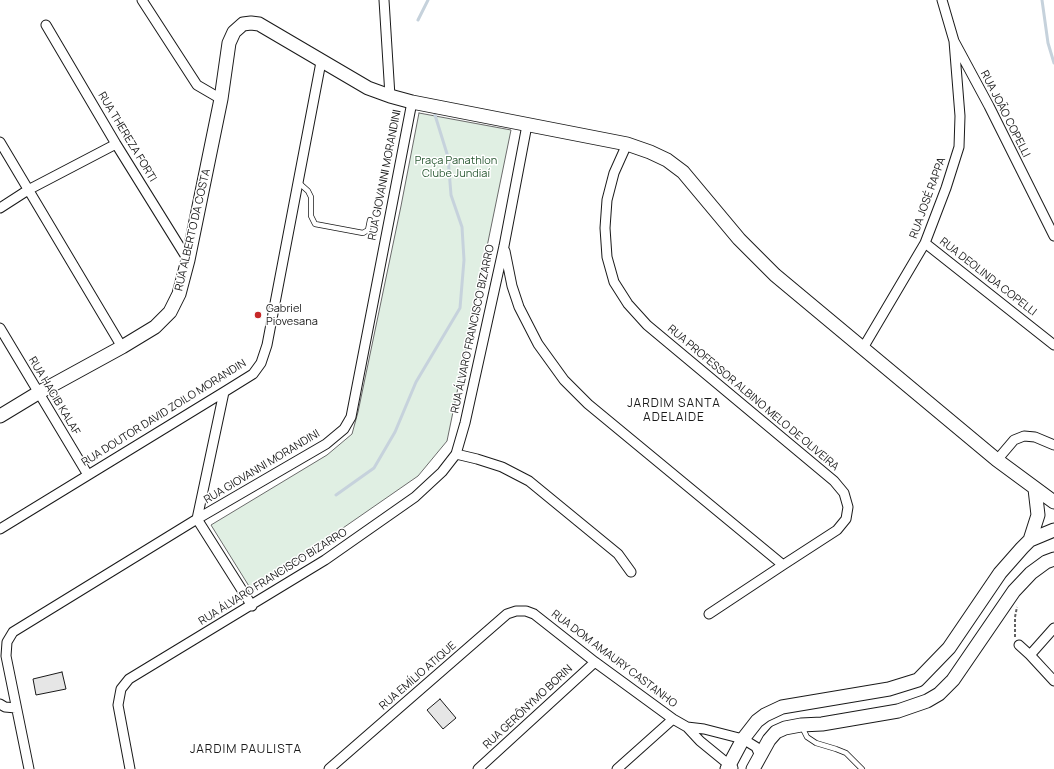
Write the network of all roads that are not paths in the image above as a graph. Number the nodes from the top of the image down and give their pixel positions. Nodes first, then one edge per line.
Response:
1 (142, 0) edge
2 (384, 0) edge
3 (942, 0) edge
4 (46, 25) dead end
5 (954, 41) junction
6 (321, 62) junction
7 (390, 96) junction
8 (221, 99) junction
9 (412, 102) junction
10 (527, 125) junction
11 (0, 142) edge
12 (116, 144) junction
13 (627, 144) junction
14 (298, 182) junction
15 (28, 190) junction
16 (0, 208) edge
17 (370, 220) dead end
18 (1054, 236) edge
19 (925, 243) junction
20 (504, 246) junction
21 (188, 260) junction
22 (0, 328) edge
23 (1054, 345) edge
24 (122, 347) junction
25 (863, 348) junction
26 (224, 392) junction
27 (38, 393) junction
28 (0, 416) edge
29 (1054, 446) edge
30 (456, 454) junction
31 (997, 460) junction
32 (88, 475) junction
33 (1035, 489) junction
34 (1054, 502) edge
35 (197, 519) junction
36 (0, 529) edge
37 (1054, 530) edge
38 (1030, 540) junction
39 (1054, 559) edge
40 (783, 565) junction
41 (631, 572) dead end
42 (252, 606) junction
43 (526, 611) joint
44 (710, 614) dead end
45 (1054, 628) edge
46 (1019, 645) road end
47 (1030, 655) junction
48 (595, 662) junction
49 (1054, 681) edge
50 (0, 704) edge
51 (16, 708) junction
52 (673, 718) junction
53 (801, 725) junction
54 (687, 726) junction
55 (743, 739) junction
56 (760, 756) junction
57 (730, 768) edge
58 (29, 769) edge
59 (130, 769) edge
60 (329, 769) edge
61 (478, 769) edge
62 (617, 769) edge
63 (753, 769) edge
64 (862, 769) edge

1 - 8 street
2 - 7 street
3 - 5 street, RUA JOÃO COPELLI
4 - 12 street, RUA THEREZA FORTI
5 - 18 street, RUA JOÃO COPELLI
5 - 19 street, RUA JOSÉ RAPPA
6 - 7 street
6 - 8 street, RUA ALBERTO DA COSTA
6 - 14 street, RUA DOUTOR DAVID ZOILO MORANDIN
7 - 9 street
8 - 21 street, RUA ALBERTO DA COSTA
9 - 10 street
9 - 35 street, RUA GIOVANNI MORANDINI
10 - 13 street
10 - 20 street, RUA ÁLVARO FRANCISCO BIZARRO
11 - 15 street
12 - 15 street
12 - 21 street, RUA THEREZA FORTI
13 - 25 street
13 - 40 street, RUA PROFESSOR ALBINO MELO DE OLIVEIRA
14 - 17 lane
14 - 26 street, RUA DOUTOR DAVID ZOILO MORANDIN
15 - 16 street
15 - 24 street
19 - 23 street, RUA DEOLINDA COPELLI
19 - 25 street, RUA JOSÉ RAPPA
20 - 30 street, RUA ÁLVARO FRANCISCO BIZARRO
20 - 40 street
21 - 24 street, RUA ALBERTO DA COSTA
22 - 27 street, RUA HACIB KALAF
24 - 27 street, RUA ALBERTO DA COSTA
25 - 31 street
26 - 32 street, RUA DOUTOR DAVID ZOILO MORANDIN
26 - 35 street
27 - 28 street, RUA ALBERTO DA COSTA
27 - 32 street, RUA HACIB KALAF
29 - 31 street
30 - 41 street
30 - 42 street, RUA ÁLVARO FRANCISCO BIZARRO
31 - 33 street
32 - 36 street, RUA DOUTOR DAVID ZOILO MORANDIN
33 - 34 street
33 - 38 street
35 - 42 street
35 - 51 street, RUA GIOVANNI MORANDINI
37 - 38 street
38 - 55 street
39 - 53 street
40 - 44 street, RUA PROFESSOR ALBINO MELO DE OLIVEIRA
42 - 59 street, RUA ÁLVARO FRANCISCO BIZARRO
43 - 48 street, RUA DOM AMAURY CASTANHO
43 - 60 street, RUA EMÍLIO ATIQUE
45 - 47 street
46 - 47 street
47 - 49 street
48 - 52 street, RUA DOM AMAURY CASTANHO
48 - 61 street, RUA GERÔNYMO BORIN
50 - 51 street
51 - 58 street
52 - 54 street, RUA DOM AMAURY CASTANHO
52 - 62 street
53 - 56 street
53 - 64 lane
54 - 55 street, RUA DOM AMAURY CASTANHO
54 - 57 street, RUA DOM AMAURY CASTANHO
55 - 56 street, RUA DOM AMAURY CASTANHO
55 - 57 street
56 - 63 street

